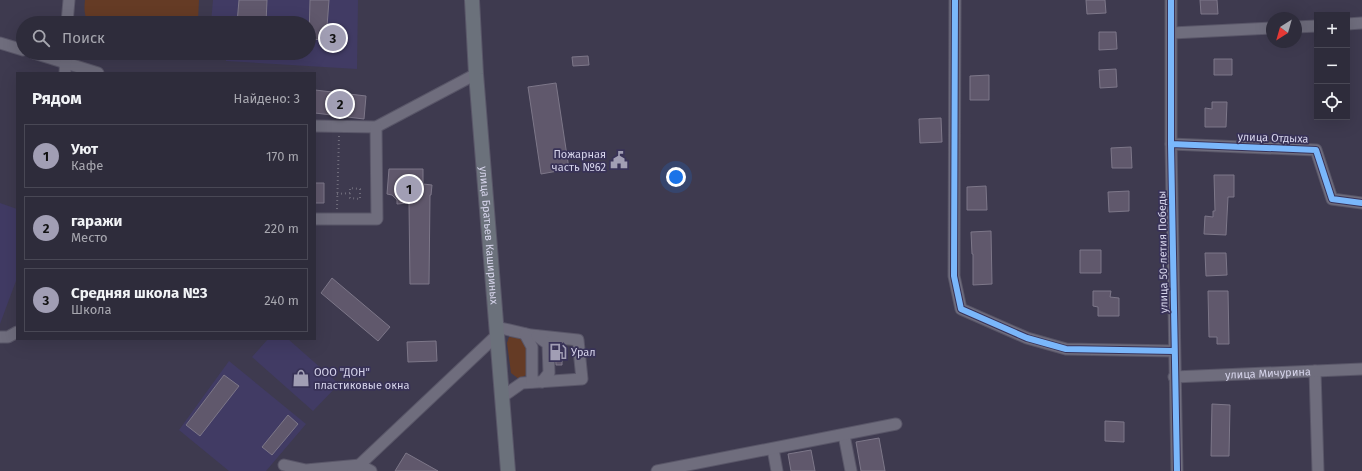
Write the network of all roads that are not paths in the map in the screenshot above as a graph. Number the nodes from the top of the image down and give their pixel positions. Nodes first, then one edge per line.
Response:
1 (69, 0) edge
2 (472, 0) edge
3 (955, 0) edge
4 (1171, 0) edge
5 (68, 16) edge
6 (1362, 23) edge
7 (1350, 24) edge
8 (1314, 26) edge
9 (1302, 27) edge
10 (1266, 28) edge
11 (1172, 33) junction
12 (0, 43) edge
13 (16, 48) edge
14 (65, 63) edge
15 (95, 72) edge
16 (476, 74) junction
17 (316, 126) edge
18 (376, 127) junction
19 (1171, 144) junction
20 (1362, 204) edge
21 (316, 219) edge
22 (496, 332) junction
23 (16, 333) edge
24 (531, 335) junction
25 (0, 337) edge
26 (1174, 351) junction
27 (1362, 369) edge
28 (1315, 371) junction
29 (1174, 377) junction
30 (537, 382) junction
31 (502, 397) junction
32 (896, 424) dead end
33 (844, 435) junction
34 (773, 449) junction
35 (284, 466) dead end
36 (356, 468) edge
37 (690, 468) edge
38 (371, 471) edge
39 (508, 471) edge
40 (657, 471) edge
41 (777, 471) edge
42 (851, 471) edge
43 (1177, 471) edge
44 (1318, 471) edge

1 - 5 street
2 - 16 main road, улица Братьев Кашириных
3 - 26 street
4 - 11 street, улица 50-летия Победы
6 - 7 street
8 - 9 street
10 - 11 street
11 - 19 street, улица 50-летия Победы
12 - 13 street
14 - 15 street
16 - 18 street
16 - 22 main road, улица Братьев Кашириных
17 - 18 street
18 - 21 street
19 - 20 street, улица Отдыха
19 - 26 street, улица 50-летия Победы
22 - 24 street
22 - 31 main road, улица Братьев Кашириных
22 - 36 street
23 - 25 street
24 - 30 street
24 - 30 street
24 - 30 street
26 - 29 street, улица 50-летия Победы
27 - 28 street, улица Мичурина
28 - 29 street, улица Мичурина
28 - 44 street
29 - 43 street, улица 50-летия Победы
30 - 31 street
31 - 39 main road, улица Братьев Кашириных
32 - 33 street
33 - 34 street
33 - 42 street
34 - 37 street
34 - 41 street
35 - 36 street
36 - 38 street
37 - 40 street

